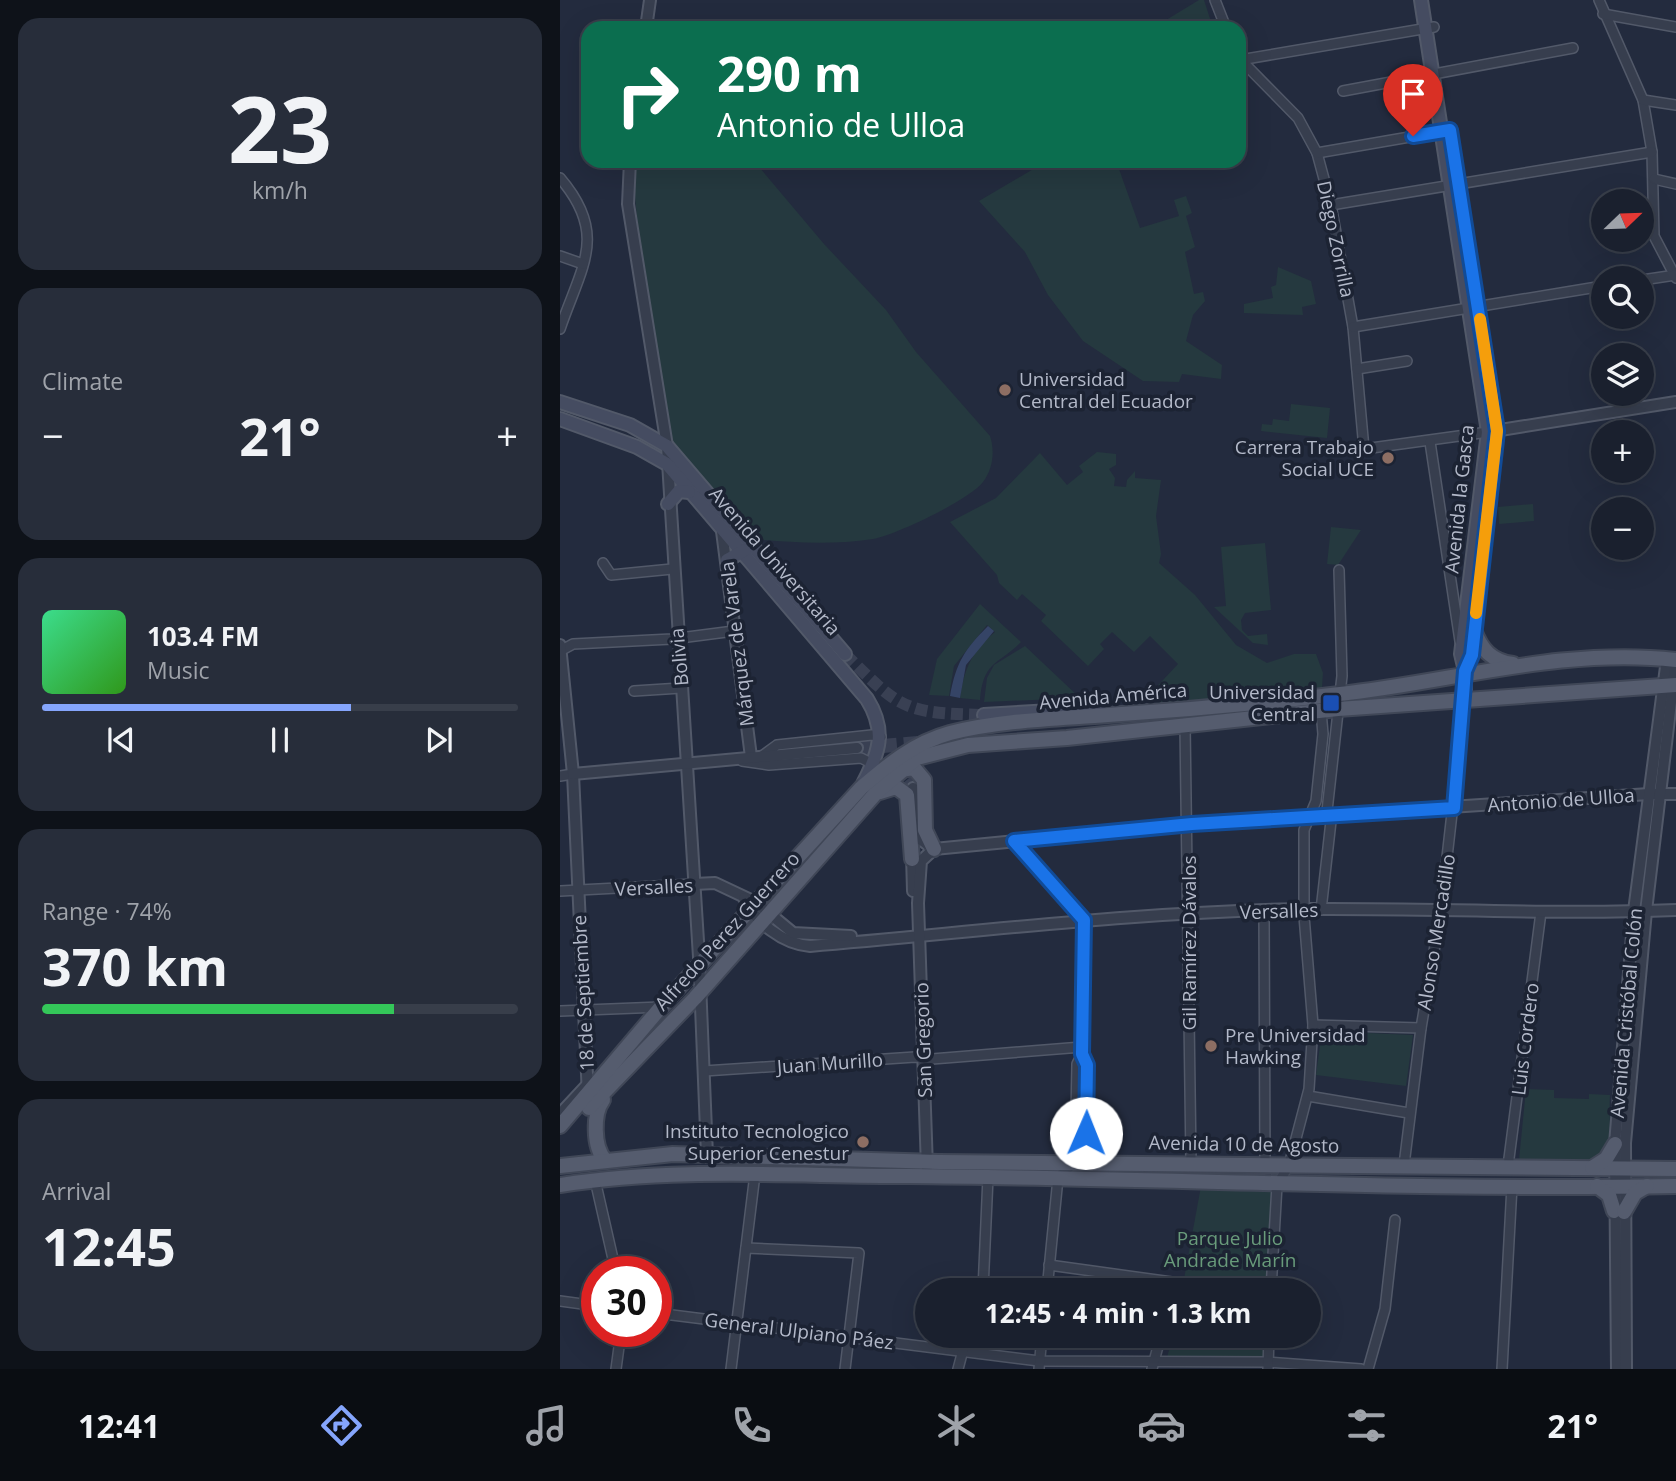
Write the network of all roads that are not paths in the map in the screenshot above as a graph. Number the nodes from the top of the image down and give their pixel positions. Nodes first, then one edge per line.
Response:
1 (649, 0) edge
2 (1216, 0) edge
3 (1422, 0) edge
4 (1429, 0) edge
5 (1599, 0) edge
6 (1603, 14) junction
7 (647, 21) edge
8 (1224, 21) edge
9 (1676, 27) edge
10 (1430, 28) junction
11 (1573, 48) dead end
12 (1246, 58) edge
13 (1246, 66) edge
14 (1436, 72) junction
15 (1343, 91) dead end
16 (1643, 100) junction
17 (1676, 104) edge
18 (1445, 130) junction
19 (1652, 152) junction
20 (1317, 153) junction
21 (630, 168) edge
22 (560, 178) edge
23 (1654, 180) junction
24 (1676, 184) edge
25 (1454, 185) junction
26 (1331, 205) junction
27 (560, 256) edge
28 (583, 264) junction
29 (1676, 276) edge
30 (1654, 279) edge
31 (1591, 288) edge
32 (564, 306) edge
33 (1474, 307) junction
34 (1353, 327) junction
35 (560, 329) edge
36 (1408, 361) dead end
37 (1357, 369) junction
38 (560, 402) edge
39 (1676, 402) edge
40 (560, 419) edge
41 (1492, 431) junction
42 (1430, 442) junction
43 (667, 446) junction
44 (667, 464) junction
45 (689, 492) junction
46 (668, 504) junction
47 (722, 531) junction
48 (753, 549) junction
49 (739, 551) junction
50 (726, 559) junction
51 (603, 563) dead end
52 (672, 569) junction
53 (1339, 570) dead end
54 (1474, 630) junction
55 (734, 631) junction
56 (677, 639) junction
57 (561, 648) edge
58 (845, 654) tunnel mouth
59 (1461, 654) junction
60 (1671, 659) edge
61 (1517, 665) junction
62 (1465, 674) junction
63 (562, 683) edge
64 (1671, 685) edge
65 (681, 688) junction
66 (634, 691) dead end
67 (1465, 699) junction
68 (1340, 701) junction
69 (1321, 711) junction
70 (984, 715) tunnel mouth
71 (1109, 715) junction
72 (1185, 725) junction
73 (1133, 729) junction
74 (881, 737) junction
75 (985, 737) tunnel mouth
76 (858, 748) tunnel mouth
77 (757, 757) junction
78 (729, 759) junction
79 (686, 763) junction
80 (870, 770) junction
81 (900, 770) junction
82 (573, 774) junction
83 (560, 776) edge
84 (913, 788) tunnel mouth
85 (868, 791) junction
86 (1655, 794) junction
87 (1676, 794) edge
88 (1454, 808) junction
89 (1311, 816) junction
90 (1329, 816) junction
91 (917, 824) junction
92 (1188, 825) junction
93 (1014, 841) junction
94 (934, 849) junction
95 (912, 859) junction
96 (695, 884) junction
97 (560, 891) edge
98 (579, 891) junction
99 (918, 903) junction
100 (750, 904) junction
101 (1321, 909) junction
102 (1306, 910) junction
103 (1441, 910) junction
104 (1676, 910) edge
105 (1640, 911) junction
106 (1264, 912) junction
107 (1541, 912) junction
108 (1189, 915) junction
109 (765, 917) junction
110 (1084, 920) junction
111 (919, 934) junction
112 (699, 967) junction
113 (701, 991) junction
114 (661, 1007) junction
115 (584, 1010) junction
116 (560, 1012) edge
117 (1314, 1026) junction
118 (1421, 1028) junction
119 (1082, 1050) junction
120 (925, 1058) junction
121 (620, 1066) junction
122 (704, 1071) junction
123 (587, 1091) junction
124 (1308, 1096) junction
125 (579, 1112) junction
126 (1409, 1113) junction
127 (560, 1114) edge
128 (560, 1126) edge
129 (560, 1140) edge
130 (1615, 1144) junction
131 (707, 1155) junction
132 (605, 1160) junction
133 (1081, 1162) junction
134 (1191, 1162) junction
135 (1265, 1163) junction
136 (1289, 1165) junction
137 (1404, 1165) junction
138 (560, 1166) edge
139 (1508, 1166) junction
140 (1592, 1168) junction
141 (1619, 1168) junction
142 (927, 1169) junction
143 (1676, 1169) edge
144 (755, 1174) junction
145 (988, 1177) junction
146 (1058, 1178) junction
147 (596, 1180) junction
148 (560, 1185) edge
149 (1276, 1185) junction
150 (1512, 1186) junction
151 (1597, 1186) junction
152 (1619, 1186) junction
153 (1647, 1186) junction
154 (1676, 1186) edge
155 (1619, 1212) junction
156 (1395, 1220) dead end
157 (746, 1248) junction
158 (613, 1256) edge
159 (1049, 1265) junction
160 (984, 1278) edge
161 (1048, 1278) edge
162 (1125, 1278) edge
163 (1272, 1278) edge
164 (560, 1301) edge
165 (581, 1304) edge
166 (672, 1315) edge
167 (737, 1322) junction
168 (848, 1337) junction
169 (619, 1347) edge
170 (962, 1348) edge
171 (1157, 1348) edge
172 (1269, 1348) edge
173 (960, 1352) junction
174 (1039, 1365) edge
175 (1152, 1365) edge
176 (1268, 1366) edge
177 (616, 1369) edge
178 (731, 1369) edge
179 (845, 1369) edge
180 (958, 1369) edge
181 (1361, 1369) edge
182 (1368, 1369) edge
183 (1502, 1369) edge
184 (1617, 1369) edge
185 (1626, 1369) edge

1 - 7 street
2 - 8 street
3 - 10 main road, Avenida la Gasca
4 - 10 main road, Avenida la Gasca
5 - 6 street
6 - 9 street
6 - 16 street
10 - 12 street
10 - 14 main road, Avenida la Gasca
11 - 14 street
13 - 20 street, Diego Zorrilla
14 - 15 street
14 - 18 main road, Avenida la Gasca
16 - 17 street
16 - 19 street
18 - 20 street
18 - 25 main road, Avenida la Gasca
19 - 23 street
19 - 25 street
20 - 26 street, Diego Zorrilla
21 - 43 street, Bolivia
22 - 28 street
23 - 24 street
23 - 29 street
25 - 26 street
25 - 33 main road, Avenida la Gasca
26 - 34 street, Diego Zorrilla
27 - 28 street
28 - 32 street
29 - 30 street
31 - 33 street
32 - 35 street
33 - 34 street
33 - 41 main road, Avenida la Gasca
34 - 37 street, Diego Zorrilla
36 - 37 street
37 - 42 street, Diego Zorrilla
38 - 43 main road, Avenida Universitaria
39 - 41 street
40 - 44 main road, Avenida Universitaria
41 - 42 street
41 - 54 main road, Avenida la Gasca
41 - 59 main road, Avenida la Gasca
42 - 59 street
43 - 44 street, Bolivia
43 - 48 main road, Avenida Universitaria
44 - 45 main road, Avenida Universitaria
44 - 46 street, Bolivia
45 - 46 main road
45 - 47 main road, Avenida Universitaria
46 - 52 street, Bolivia
47 - 49 main road, Avenida Universitaria
47 - 50 street, Márquez de Varela
48 - 49 main road
48 - 58 main road, Avenida Universitaria
49 - 50 main road
49 - 74 main road, Avenida Universitaria
50 - 55 street, Márquez de Varela
51 - 52 street
52 - 56 street, Bolivia
53 - 68 street
54 - 61 main road
54 - 62 main road, Avenida la Gasca
55 - 56 street
55 - 77 street, Márquez de Varela
56 - 57 street
56 - 65 street, Bolivia
57 - 63 street
59 - 62 main road, Avenida la Gasca
60 - 61 main road, Avenida América
60 - 64 street, Avenida Cristóbal Colón
61 - 62 main road, Avenida América
62 - 67 main road, Avenida la Gasca
62 - 68 main road, Avenida América
63 - 82 street
64 - 67 main road, Avenida América
64 - 86 street, Avenida Cristóbal Colón
65 - 66 street
65 - 79 street, Bolivia
67 - 68 main road, Avenida América
67 - 88 street, Alonso Mercadillo
68 - 69 main road, Avenida América
68 - 71 main road, Avenida América
68 - 90 street
69 - 72 main road, Avenida América
69 - 89 street
70 - 71 main road
71 - 85 main road, Avenida América
72 - 73 main road, Avenida América
72 - 92 street, Gil Ramírez Dávalos
73 - 75 main road
73 - 81 main road, Avenida América
74 - 77 street
74 - 80 main road
76 - 77 street
77 - 78 street
78 - 79 street
78 - 80 street
79 - 82 street
79 - 96 street, Bolivia
80 - 85 main road
81 - 85 main road, Alfredo Perez Guerrero
81 - 94 main road
82 - 83 street
82 - 98 street, 18 de Septiembre
84 - 91 street, San Gregorio
85 - 95 main road
85 - 100 main road, Alfredo Perez Guerrero
85 - 109 main road, Alfredo Perez Guerrero
86 - 87 street, Antonio de Ulloa
86 - 88 street, Antonio de Ulloa
86 - 105 street, Avenida Cristóbal Colón
88 - 90 street, Antonio de Ulloa
88 - 103 street, Alonso Mercadillo
89 - 90 street, Antonio de Ulloa
89 - 92 street, Antonio de Ulloa
89 - 102 street
90 - 101 street
91 - 94 street
91 - 95 street, San Gregorio
92 - 93 street, Antonio de Ulloa
92 - 108 street, Gil Ramírez Dávalos
93 - 94 street, Antonio de Ulloa
93 - 110 street
94 - 99 street, San Gregorio
95 - 99 street, San Gregorio
96 - 98 street, Versalles
96 - 100 street, Versalles
96 - 112 street, Bolivia
97 - 98 street, Versalles
98 - 115 street, 18 de Septiembre
99 - 111 street, San Gregorio
100 - 109 street, Versalles
100 - 112 main road, Alfredo Perez Guerrero
101 - 102 street, Versalles
101 - 103 street, Versalles
102 - 106 street, Versalles
102 - 117 street
103 - 107 street, Versalles
103 - 118 street, Alonso Mercadillo
104 - 105 street, Versalles
105 - 107 street, Versalles
105 - 130 street, Avenida Cristóbal Colón
105 - 141 street, Avenida Cristóbal Colón
106 - 108 street, Versalles
106 - 135 street
107 - 139 street, Luis Cordero
108 - 110 street, Versalles
108 - 134 street, Gil Ramírez Dávalos
109 - 111 street, Versalles
109 - 113 main road, Alfredo Perez Guerrero
110 - 111 street, Versalles
110 - 119 street
111 - 120 street, San Gregorio
112 - 113 street, Bolivia
112 - 114 main road, Alfredo Perez Guerrero
113 - 121 main road, Alfredo Perez Guerrero
113 - 122 street, Bolivia
114 - 115 street
114 - 121 main road, Alfredo Perez Guerrero
115 - 116 street
115 - 123 street, 18 de Septiembre
117 - 118 street
117 - 124 street
118 - 126 street, Alonso Mercadillo
119 - 120 street, Juan Murillo
119 - 133 street
120 - 122 street, Juan Murillo
120 - 142 street, San Gregorio
121 - 123 main road, Alfredo Perez Guerrero
121 - 125 main road, Alfredo Perez Guerrero
121 - 132 main road
122 - 131 street, Bolivia
123 - 125 main road, Alfredo Perez Guerrero
123 - 127 street
124 - 126 street
124 - 136 street
125 - 128 main road
125 - 129 main road
126 - 137 street, Alonso Mercadillo
130 - 140 main road
130 - 141 street, Avenida Cristóbal Colón
131 - 132 main road, Avenida 10 de Agosto
131 - 142 main road, Avenida 10 de Agosto
132 - 138 main road, Avenida 10 de Agosto
133 - 134 main road, Avenida 10 de Agosto
133 - 142 main road, Avenida 10 de Agosto
133 - 146 street
134 - 135 main road, Avenida 10 de Agosto
135 - 136 main road, Avenida 10 de Agosto
136 - 137 main road, Avenida 10 de Agosto
136 - 149 street
137 - 139 main road, Avenida 10 de Agosto
139 - 140 main road, Avenida 10 de Agosto
140 - 141 main road, Avenida 10 de Agosto
141 - 143 main road, Avenida 10 de Agosto
141 - 152 street, Avenida Cristóbal Colón
142 - 144 main road, Avenida 10 de Agosto
142 - 145 main road, Avenida 10 de Agosto
144 - 147 main road, Avenida 10 de Agosto
144 - 157 street
145 - 146 main road, Avenida 10 de Agosto
145 - 160 street
146 - 149 main road, Avenida 10 de Agosto
146 - 159 street
147 - 148 main road, Avenida 10 de Agosto
147 - 158 street
149 - 150 main road, Avenida 10 de Agosto
149 - 163 street
150 - 151 main road, Avenida 10 de Agosto
150 - 183 street
151 - 152 main road, Avenida 10 de Agosto
151 - 155 main road
152 - 153 main road, Avenida 10 de Agosto
152 - 155 street, Avenida Cristóbal Colón
153 - 154 main road, Avenida 10 de Agosto
153 - 155 main road
155 - 184 street, Avenida Cristóbal Colón
155 - 185 street, Avenida Cristóbal Colón
156 - 182 street
157 - 167 street
157 - 168 street
159 - 161 street
159 - 162 street
164 - 165 street
166 - 167 street, General Ulpiano Páez
167 - 168 street, General Ulpiano Páez
167 - 178 street
168 - 173 street, General Ulpiano Páez
168 - 179 street
169 - 177 street
170 - 173 street
171 - 175 street
172 - 176 street
173 - 174 street, General Ulpiano Páez
173 - 180 street
174 - 175 street, General Ulpiano Páez
175 - 176 street, General Ulpiano Páez
176 - 181 street, General Ulpiano Páez

